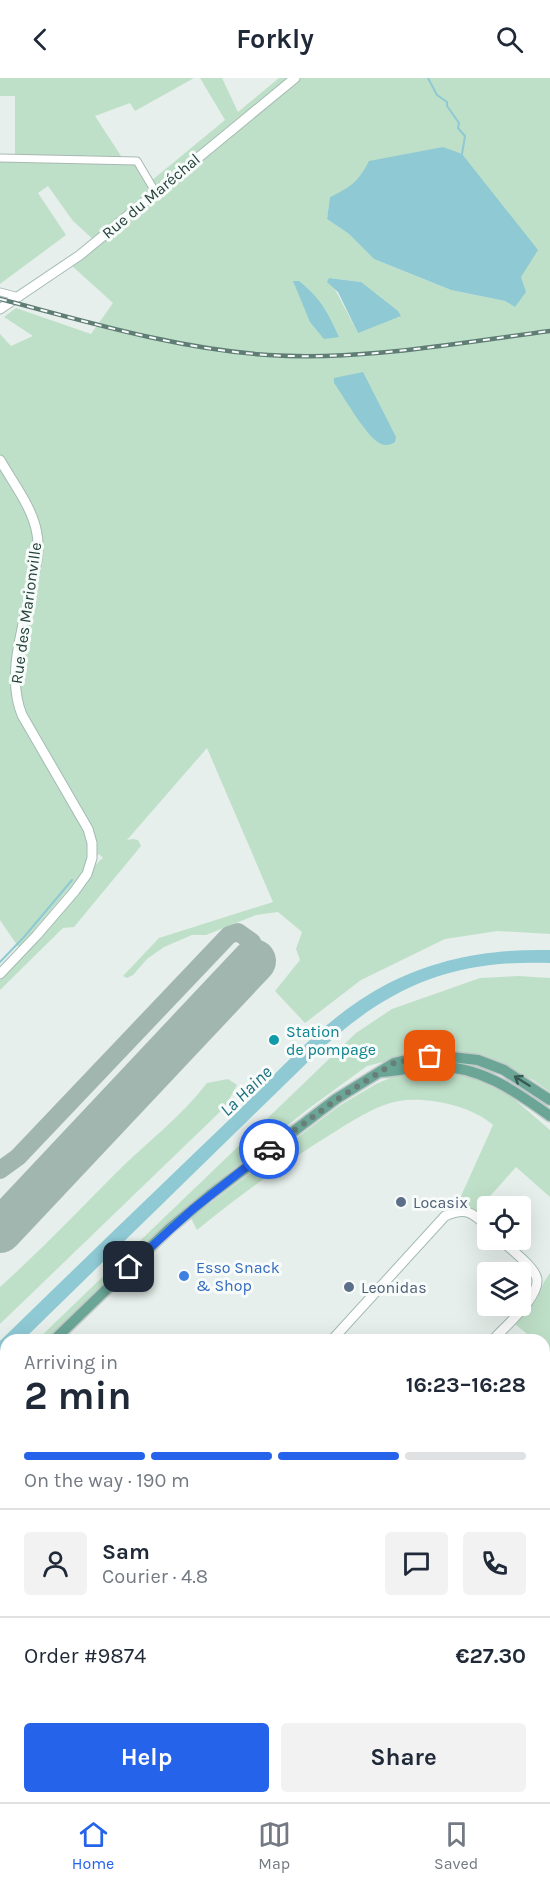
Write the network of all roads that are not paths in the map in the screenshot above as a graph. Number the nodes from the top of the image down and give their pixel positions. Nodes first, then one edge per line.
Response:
1 (295, 78) edge
2 (0, 158) edge
3 (156, 193) junction
4 (0, 292) edge
5 (19, 297) junction
6 (0, 309) edge
7 (0, 460) edge
8 (0, 974) edge
9 (382, 1072) junction
10 (550, 1100) edge
11 (550, 1116) edge
12 (477, 1217) edge
13 (511, 1250) edge
14 (60, 1334) edge
15 (337, 1334) edge
16 (499, 1334) edge

1 - 3 street, Rue du Maréchal
2 - 3 street
3 - 5 street, Rue du Maréchal
4 - 5 street
5 - 6 street, Rue du Maréchal
7 - 8 street, Rue des Marionville
10 -> 9 main road
9 - 11 main road
9 - 14 main road
12 - 15 street
13 - 16 street

